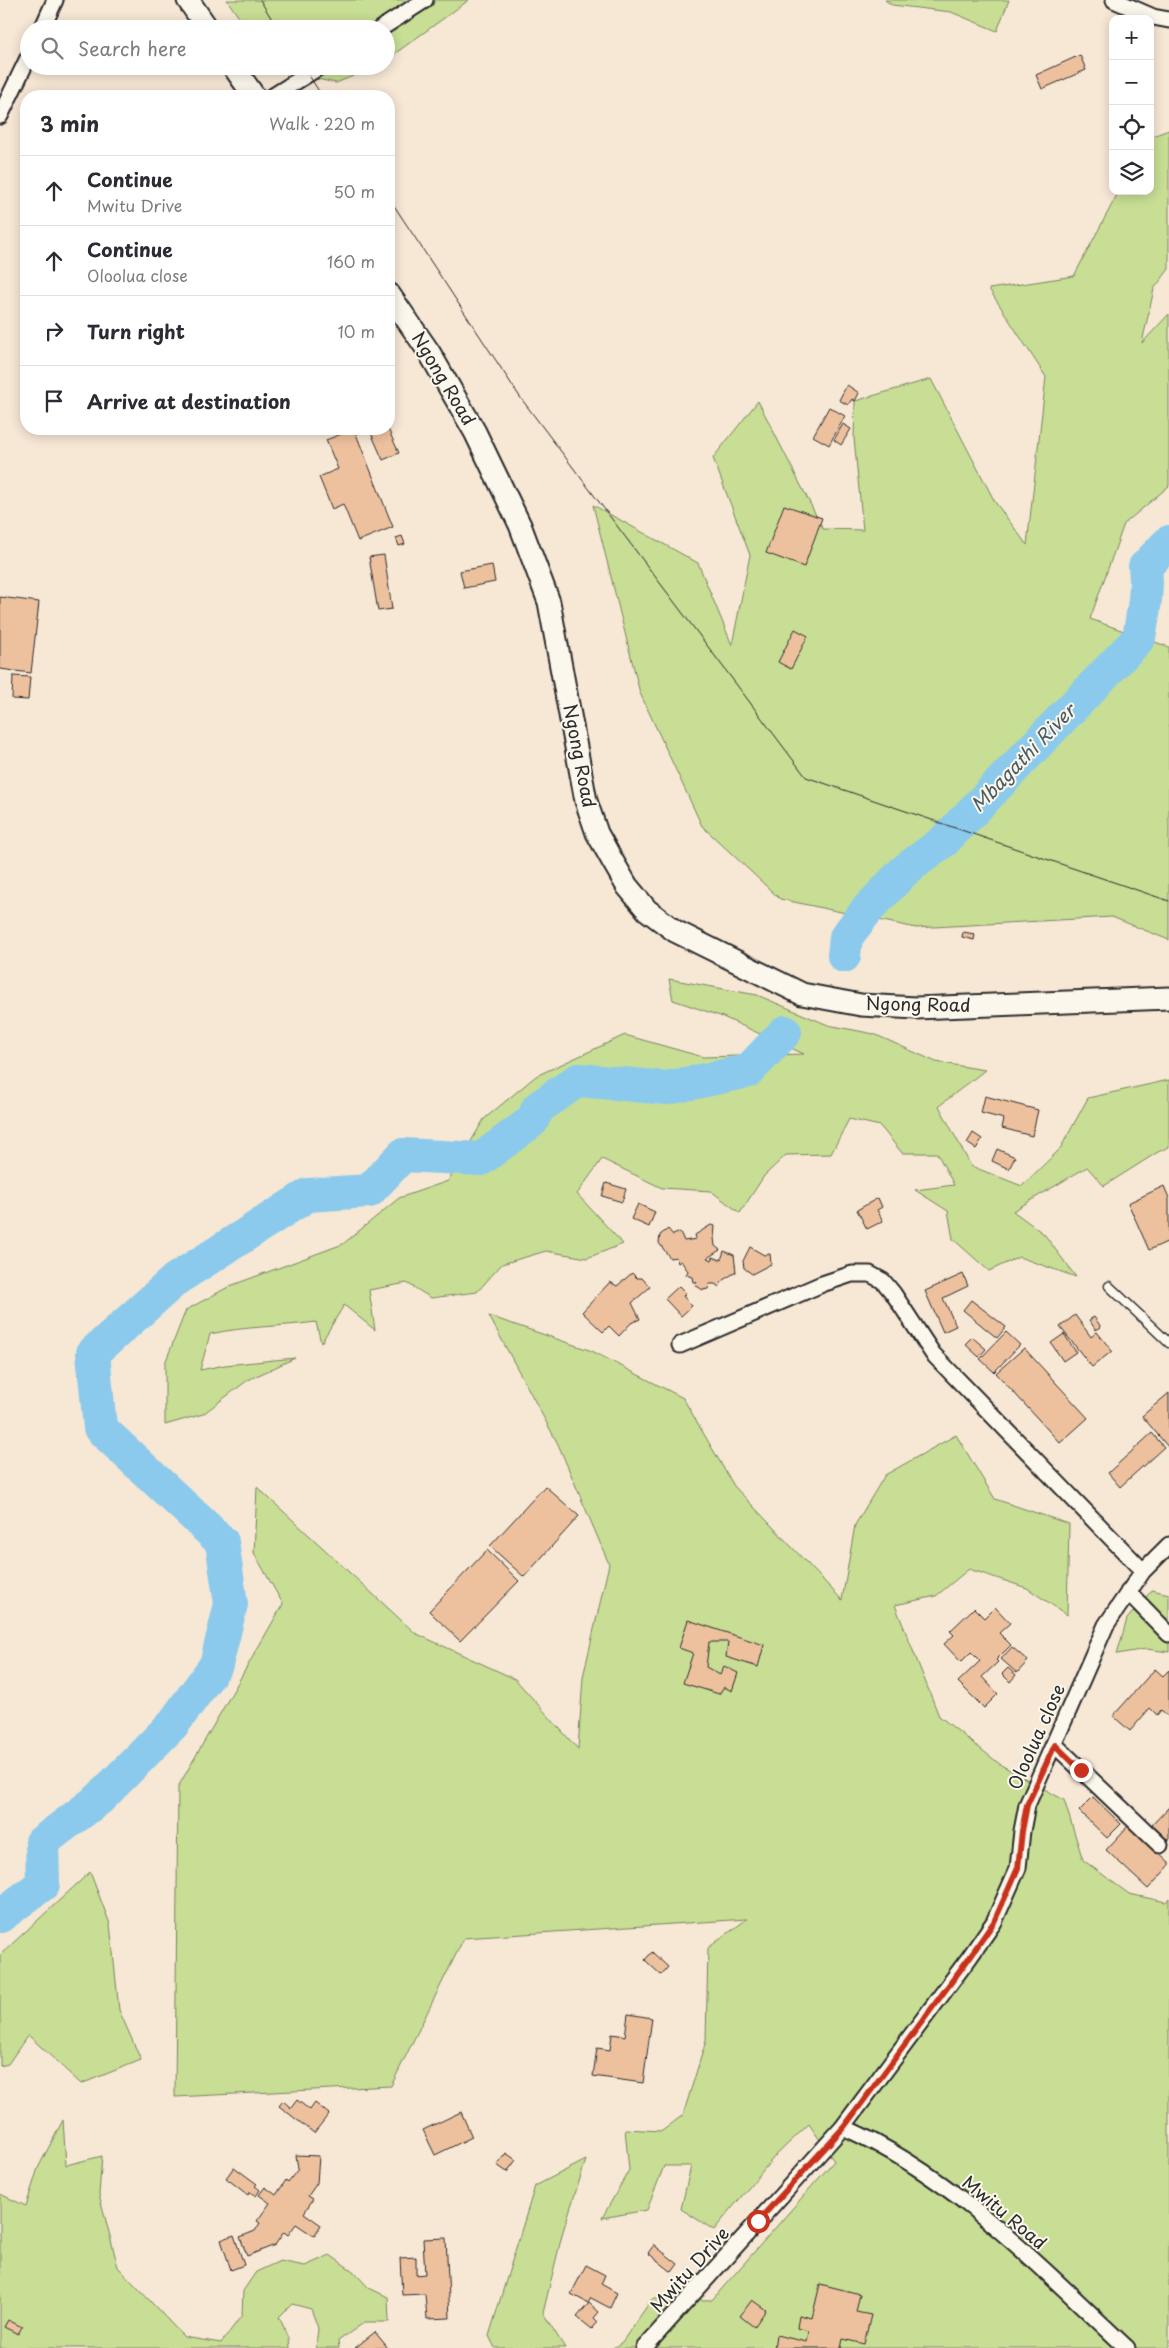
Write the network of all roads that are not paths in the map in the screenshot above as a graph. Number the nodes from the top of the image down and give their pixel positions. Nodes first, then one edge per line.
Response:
1 (55, 0) edge
2 (188, 0) edge
3 (426, 0) edge
4 (1114, 0) edge
5 (46, 20) edge
6 (202, 20) edge
7 (394, 20) edge
8 (1169, 20) edge
9 (20, 75) edge
10 (239, 75) edge
11 (307, 75) edge
12 (250, 90) edge
13 (283, 90) edge
14 (0, 116) edge
15 (395, 303) edge
16 (1169, 998) edge
17 (1109, 1286) dead end
18 (1169, 1344) edge
19 (680, 1345) dead end
20 (1169, 1544) edge
21 (1144, 1571) junction
22 (1128, 1592) junction
23 (1169, 1634) edge
24 (1055, 1745) junction
25 (1160, 1845) dead end
26 (844, 2127) junction
27 (644, 2348) edge
28 (1127, 2348) edge

1 - 5 street
2 - 6 main road
3 - 7 street
4 - 8 street
9 - 14 street
10 - 12 main road
11 - 13 street
15 - 16 main road, Ngong Road
17 - 18 lane
19 - 21 street
20 - 21 street, Oloolua close
21 - 22 street, Oloolua close
22 - 23 street
22 - 24 street, Oloolua close
24 - 25 street
24 - 26 street, Oloolua close
26 - 27 street, Mwitu Drive
26 - 28 street, Mwitu Road

